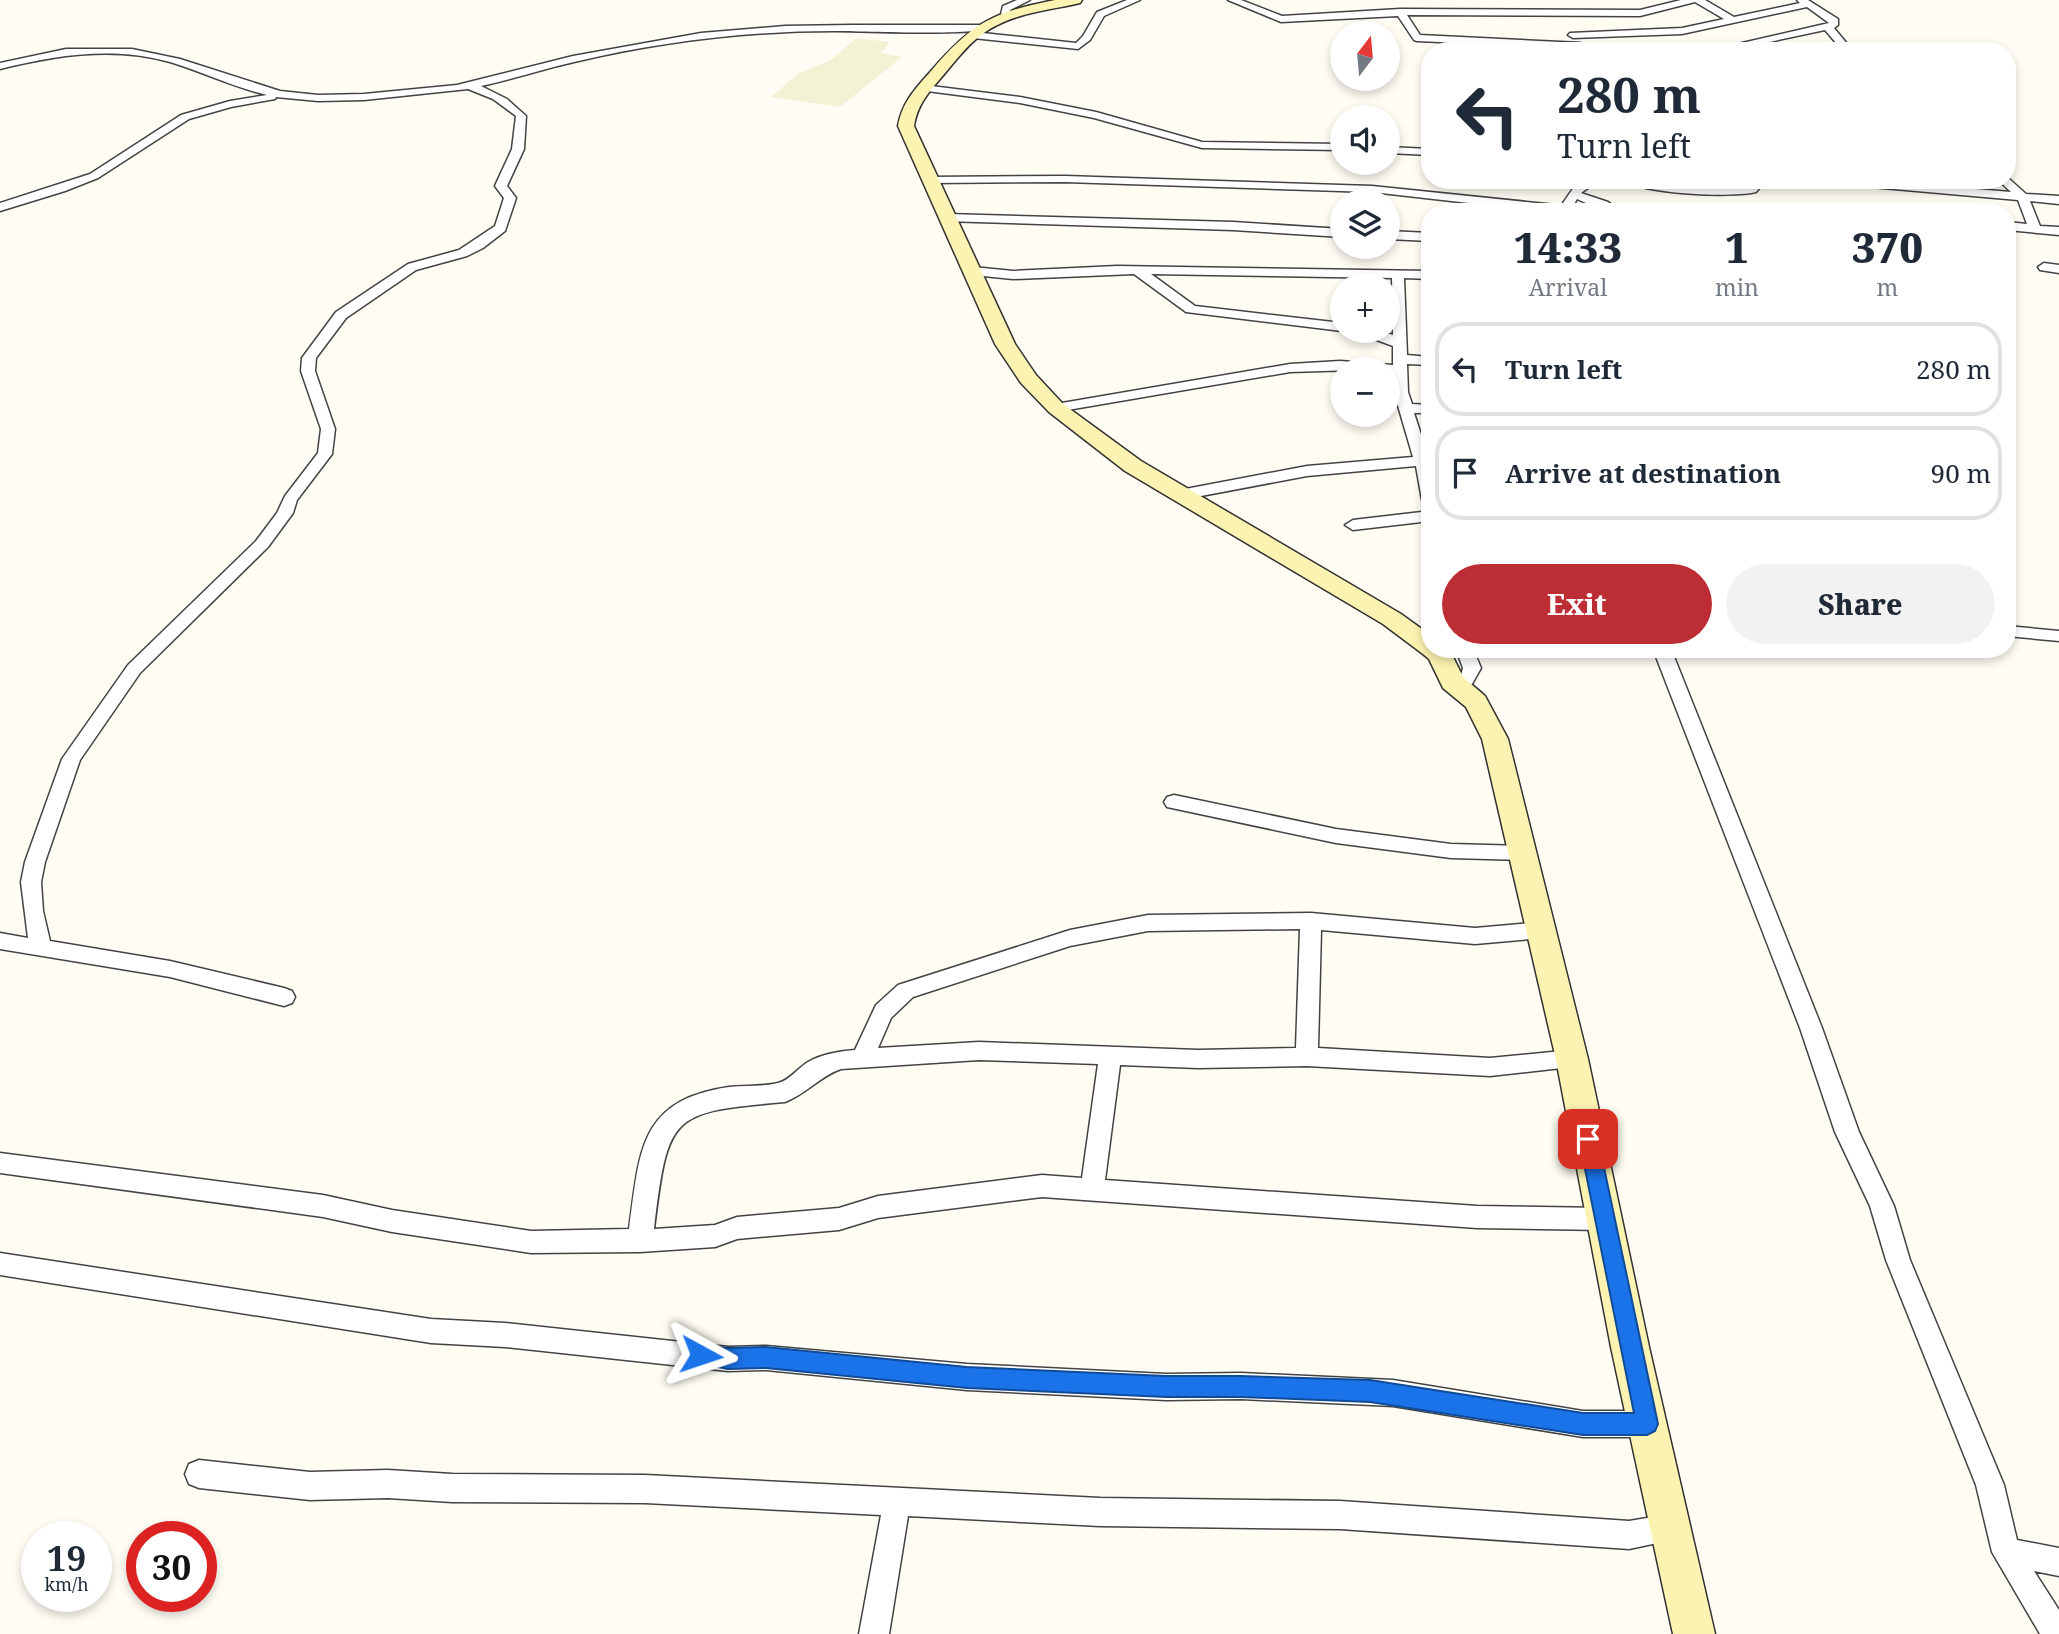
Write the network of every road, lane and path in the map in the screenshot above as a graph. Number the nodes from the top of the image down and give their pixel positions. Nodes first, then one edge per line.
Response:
1 (1025, 0) edge
2 (1075, 0) edge
3 (1135, 0) edge
4 (1233, 0) edge
5 (1692, 0) edge
6 (1698, 0) edge
7 (1805, 2) edge
8 (1400, 12) junction
9 (1559, 13) junction
10 (1009, 16) junction
11 (1732, 20) junction
12 (1828, 27) junction
13 (978, 32) junction
14 (1524, 42) edge
15 (1577, 42) edge
16 (1594, 42) edge
17 (1756, 42) edge
18 (1840, 42) edge
19 (0, 66) edge
20 (477, 86) junction
21 (923, 88) junction
22 (276, 95) junction
23 (1330, 148) edge
24 (1400, 150) edge
25 (1421, 151) edge
26 (930, 180) junction
27 (1580, 189) edge
28 (1701, 189) edge
29 (1753, 189) edge
30 (1936, 189) edge
31 (2014, 189) edge
32 (1574, 194) junction
33 (2022, 196) junction
34 (2059, 200) edge
35 (1495, 203) edge
36 (1569, 203) edge
37 (1599, 203) edge
38 (0, 207) edge
39 (947, 218) junction
40 (2016, 227) edge
41 (2035, 229) junction
42 (2059, 231) edge
43 (1330, 232) edge
44 (1400, 236) edge
45 (1421, 237) edge
46 (2044, 267) dead end
47 (2059, 269) edge
48 (973, 271) junction
49 (1138, 271) junction
50 (1330, 273) edge
51 (1400, 274) edge
52 (1421, 275) edge
53 (1330, 325) edge
54 (1398, 343) edge
55 (1421, 362) edge
56 (1401, 365) junction
57 (1056, 408) junction
58 (1405, 408) junction
59 (1421, 409) edge
60 (1421, 458) edge
61 (1421, 461) edge
62 (1180, 495) junction
63 (1421, 517) edge
64 (1353, 525) dead end
65 (2016, 632) edge
66 (2059, 636) edge
67 (1421, 641) edge
68 (1441, 658) edge
69 (1469, 658) edge
70 (1666, 658) edge
71 (1452, 682) junction
72 (1174, 802) dead end
73 (1524, 853) junction
74 (1311, 921) junction
75 (1542, 930) junction
76 (0, 941) edge
77 (41, 948) junction
78 (284, 997) dead end
79 (1110, 1056) junction
80 (863, 1057) junction
81 (1307, 1058) junction
82 (1572, 1059) junction
83 (0, 1163) edge
84 (1092, 1189) junction
85 (1604, 1219) junction
86 (640, 1241) junction
87 (0, 1264) edge
88 (1647, 1424) junction
89 (199, 1474) dead end
90 (897, 1502) junction
91 (1671, 1528) junction
92 (2006, 1552) junction
93 (2059, 1562) edge
94 (874, 1634) edge
95 (1694, 1634) edge
96 (2057, 1634) edge

1 - 10 street
2 - 10 main road
3 - 13 street
4 - 8 street
5 - 9 street
6 - 11 street
7 - 11 street
7 - 12 street
8 - 9 street
8 - 14 street
9 - 15 street
10 - 13 main road
11 - 16 street
12 - 17 street
12 - 18 street
13 - 20 street
13 - 21 main road
19 - 22 street
20 - 22 street
20 - 77 street
21 - 23 street
21 - 26 main road
22 - 38 street
24 - 25 street
26 - 35 street
26 - 39 main road
27 - 32 street
28 - 29 street
30 - 33 street
31 - 33 street
32 - 36 street
32 - 37 street
33 - 34 street
33 - 41 street
39 - 43 street
39 - 48 main road
40 - 41 street
41 - 42 street
44 - 45 street
46 - 47 street
48 - 49 street
48 - 57 main road
49 - 50 street
49 - 53 street
51 - 52 street
54 - 56 street
55 - 56 street
56 - 57 street
56 - 58 street
57 - 62 main road
58 - 59 street
58 - 60 street
61 - 62 street
62 - 67 main road
63 - 64 street
65 - 66 street
68 - 71 main road
69 - 71 street
70 - 92 street
71 - 73 main road
72 - 73 street
73 - 75 main road
74 - 75 street
74 - 80 street
74 - 81 street
75 - 82 main road
76 - 77 street
77 - 78 street
79 - 80 street
79 - 81 street
79 - 84 street
80 - 86 street
81 - 82 street
82 - 85 main road
83 - 86 street
84 - 85 street
84 - 86 street
85 - 88 main road
87 - 88 street
88 - 91 main road
89 - 90 street
90 - 91 street
90 - 94 street
91 - 95 main road
92 - 93 street
92 - 96 street

